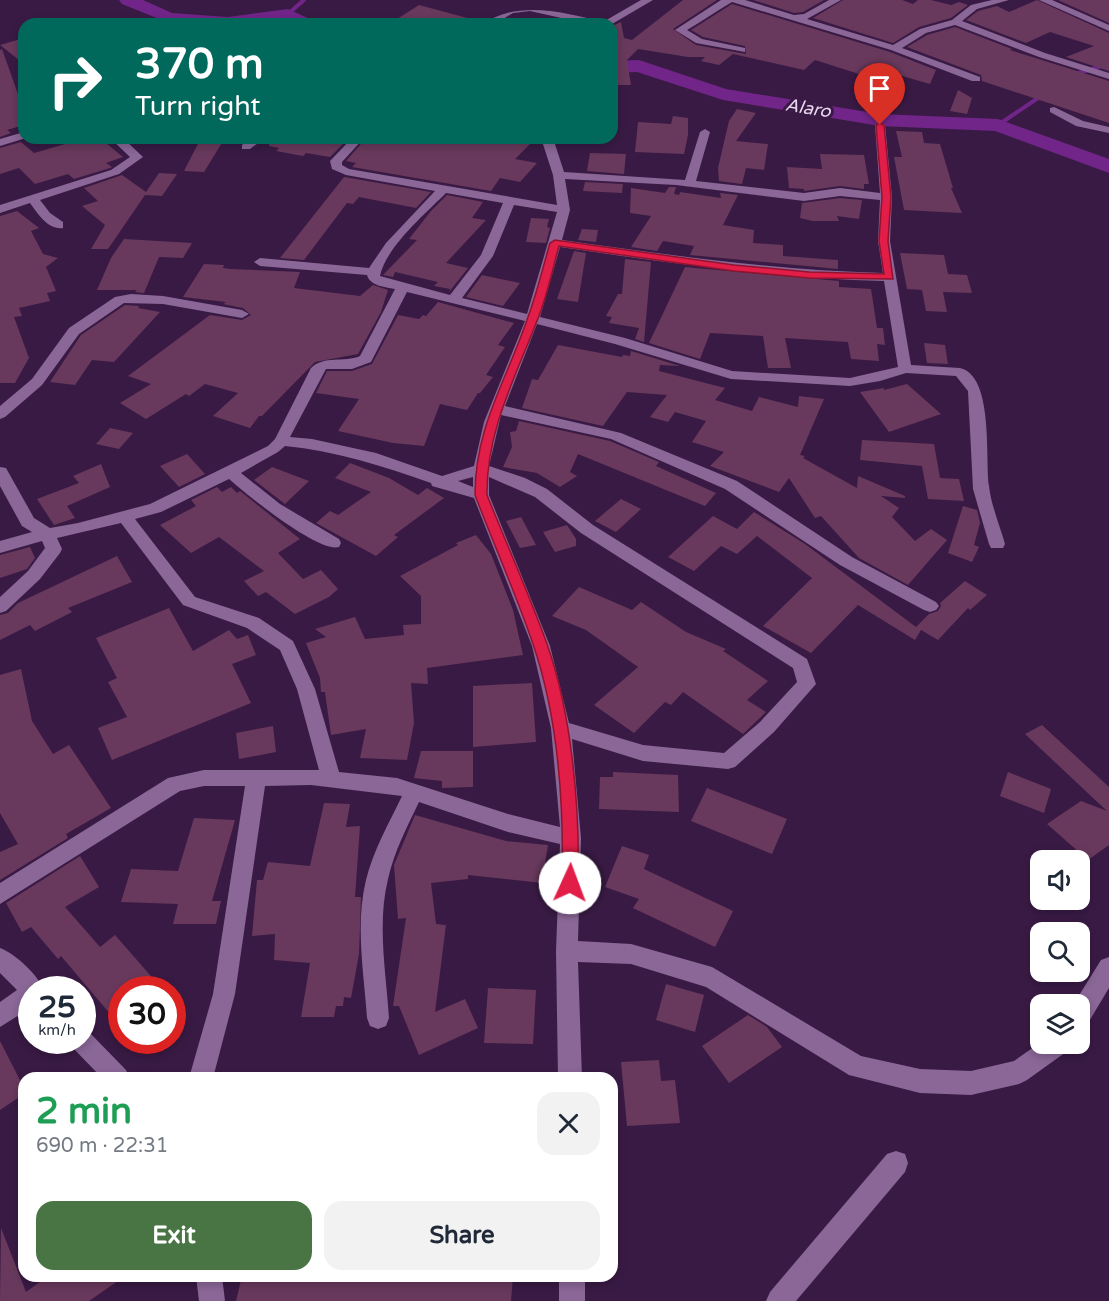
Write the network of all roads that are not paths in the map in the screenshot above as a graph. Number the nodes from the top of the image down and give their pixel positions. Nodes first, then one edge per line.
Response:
1 (648, 0) edge
2 (728, 0) edge
3 (735, 0) edge
4 (836, 0) edge
5 (1003, 0) edge
6 (1044, 0) edge
7 (523, 3) edge
8 (498, 18) edge
9 (579, 18) edge
10 (616, 18) edge
11 (792, 18) junction
12 (955, 22) junction
13 (1109, 28) edge
14 (894, 48) junction
15 (741, 51) dead end
16 (1109, 76) edge
17 (976, 79) dead end
18 (1054, 110) dead end
19 (880, 125) dead end
20 (1109, 130) edge
21 (705, 132) dead end
22 (18, 137) edge
23 (0, 142) edge
24 (123, 144) edge
25 (250, 144) edge
26 (352, 144) edge
27 (549, 144) edge
28 (246, 147) dead end
29 (559, 175) junction
30 (689, 184) junction
31 (443, 189) junction
32 (886, 197) junction
33 (32, 198) junction
34 (510, 201) junction
35 (0, 209) edge
36 (564, 210) junction
37 (59, 225) dead end
38 (555, 243) junction
39 (260, 262) dead end
40 (373, 272) junction
41 (890, 277) junction
42 (402, 289) junction
43 (453, 300) junction
44 (242, 314) dead end
45 (533, 318) junction
46 (906, 369) junction
47 (496, 409) junction
48 (0, 414) edge
49 (281, 441) junction
50 (481, 469) junction
51 (0, 472) edge
52 (230, 472) junction
53 (438, 482) junction
54 (481, 495) junction
55 (124, 516) junction
56 (47, 534) junction
57 (333, 543) dead end
58 (997, 544) dead end
59 (0, 547) edge
60 (930, 606) dead end
61 (0, 607) edge
62 (561, 728) junction
63 (256, 778) junction
64 (331, 779) junction
65 (414, 791) junction
66 (571, 838) junction
67 (0, 894) edge
68 (567, 951) junction
69 (0, 958) edge
70 (1109, 967) edge
71 (18, 977) edge
72 (1090, 998) edge
73 (18, 1002) edge
74 (0, 1016) edge
75 (378, 1018) dead end
76 (95, 1054) edge
77 (1044, 1054) edge
78 (112, 1072) edge
79 (203, 1072) edge
80 (570, 1072) edge
81 (896, 1163) dead end
82 (210, 1282) edge
83 (572, 1282) edge
84 (212, 1301) edge
85 (572, 1301) edge
86 (779, 1301) edge

1 - 10 street
2 - 15 street
3 - 11 street
4 - 11 street
5 - 12 street
6 - 13 street
7 - 8 street
7 - 9 street
11 - 14 street
12 - 14 street
12 - 16 street
14 - 17 street
18 - 20 street
19 - 32 street
21 - 30 street
22 - 23 street
24 - 33 street
25 - 28 street
26 - 31 street
27 - 29 street
29 - 30 street
29 - 36 street
30 - 32 street
31 - 34 street
31 - 40 street
32 - 41 street
33 - 35 street
33 - 37 street
34 - 36 street
34 - 43 street
36 - 38 street
38 - 41 street
38 - 45 street
39 - 40 street
40 - 42 street
41 - 46 street
42 - 43 street
42 - 49 street
43 - 45 street
44 - 48 street
45 - 46 street
45 - 47 street
46 - 58 street
47 - 50 street
47 - 60 street
49 - 52 street
49 - 53 street
50 - 53 street
50 - 54 street
50 - 62 street
51 - 56 street
52 - 55 street
52 - 57 street
53 - 54 street
54 - 62 street
55 - 56 street
55 - 64 street
56 - 59 street
56 - 61 street
62 - 66 street
63 - 64 street
63 - 67 street
63 - 79 street
64 - 65 street
65 - 66 street
65 - 75 street
66 - 68 street
68 - 77 street
68 - 80 street
69 - 71 street
70 - 72 street
73 - 74 street
76 - 78 street
81 - 86 street
82 - 84 street
83 - 85 street

